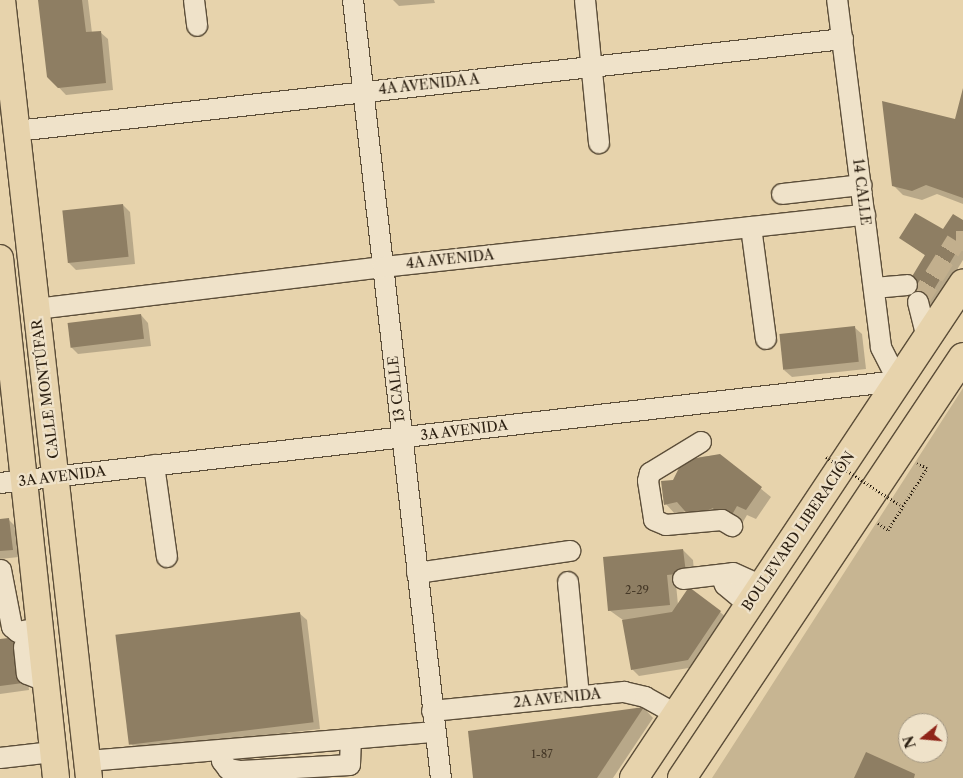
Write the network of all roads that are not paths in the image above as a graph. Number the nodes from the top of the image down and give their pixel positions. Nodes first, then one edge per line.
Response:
1 (2, 0) edge
2 (194, 0) edge
3 (353, 0) edge
4 (585, 0) edge
5 (837, 0) edge
6 (197, 26) dead end
7 (843, 39) junction
8 (593, 66) junction
9 (363, 92) junction
10 (16, 130) junction
11 (599, 143) dead end
12 (861, 185) junction
13 (782, 194) dead end
14 (865, 215) junction
15 (751, 227) junction
16 (0, 258) edge
17 (383, 267) junction
18 (963, 284) edge
19 (907, 285) dead end
20 (874, 288) junction
21 (918, 302) dead end
22 (3, 307) edge
23 (36, 309) junction
24 (766, 338) dead end
25 (927, 338) junction
26 (963, 357) edge
27 (898, 381) junction
28 (402, 437) junction
29 (701, 442) dead end
30 (154, 465) junction
31 (55, 476) junction
32 (12, 482) edge
33 (732, 526) dead end
34 (570, 551) dead end
35 (167, 558) dead end
36 (32, 565) junction
37 (1, 570) edge
38 (417, 573) junction
39 (683, 579) dead end
40 (568, 582) dead end
41 (755, 595) junction
42 (40, 632) junction
43 (579, 696) junction
44 (432, 711) junction
45 (676, 714) junction
46 (435, 732) junction
47 (351, 740) junction
48 (222, 750) junction
49 (53, 752) junction
50 (0, 758) edge
51 (89, 770) edge
52 (351, 772) edge
53 (56, 778) edge
54 (441, 778) edge
55 (634, 778) edge
56 (682, 778) edge

1 - 10 main road, CALLE MONTÚFAR
2 - 6 street
3 - 9 street, 13 CALLE
4 - 8 street
5 - 7 street, 14 CALLE
7 - 8 street, 4A AVENIDA A
7 - 12 street, 14 CALLE
8 - 9 street, 4A AVENIDA A
8 - 11 street
9 - 10 street, 4A AVENIDA A
9 - 17 street, 13 CALLE
10 - 23 main road, CALLE MONTÚFAR
12 - 13 street
12 - 14 street, 14 CALLE
14 - 15 street, 4A AVENIDA
14 - 20 street, 14 CALLE
15 - 17 street, 4A AVENIDA
15 - 24 street
16 - 22 main road
17 - 23 street, 4A AVENIDA
17 - 28 street, 13 CALLE
18 - 25 highway, BOULEVARD LIBERACIÓN
19 - 20 street
20 - 27 street, 14 CALLE
21 - 25 street
22 - 32 main road
23 - 31 main road, CALLE MONTÚFAR
25 - 27 highway, BOULEVARD LIBERACIÓN
26 - 56 highway
27 - 28 street, 3A AVENIDA
27 - 41 highway, BOULEVARD LIBERACIÓN
28 - 30 street, 3A AVENIDA
28 - 38 street, 13 CALLE
29 - 33 street
30 - 31 street, 3A AVENIDA
30 - 35 street
31 - 32 street, 3A AVENIDA
31 - 51 main road, CALLE MONTÚFAR
32 - 36 main road
34 - 38 street
36 - 37 street
36 - 42 main road
37 - 42 street
38 - 44 street, 13 CALLE
39 - 41 street
40 - 43 street
41 - 45 highway, BOULEVARD LIBERACIÓN
42 - 49 main road
43 - 44 street, 2A AVENIDA
43 - 45 street, 2A AVENIDA
44 - 46 street, 13 CALLE
45 - 55 highway, BOULEVARD LIBERACIÓN
46 - 47 street
46 - 54 street, 13 CALLE
47 - 48 street
47 - 52 street
48 - 51 street
48 - 52 street
49 - 50 street
49 - 53 main road

